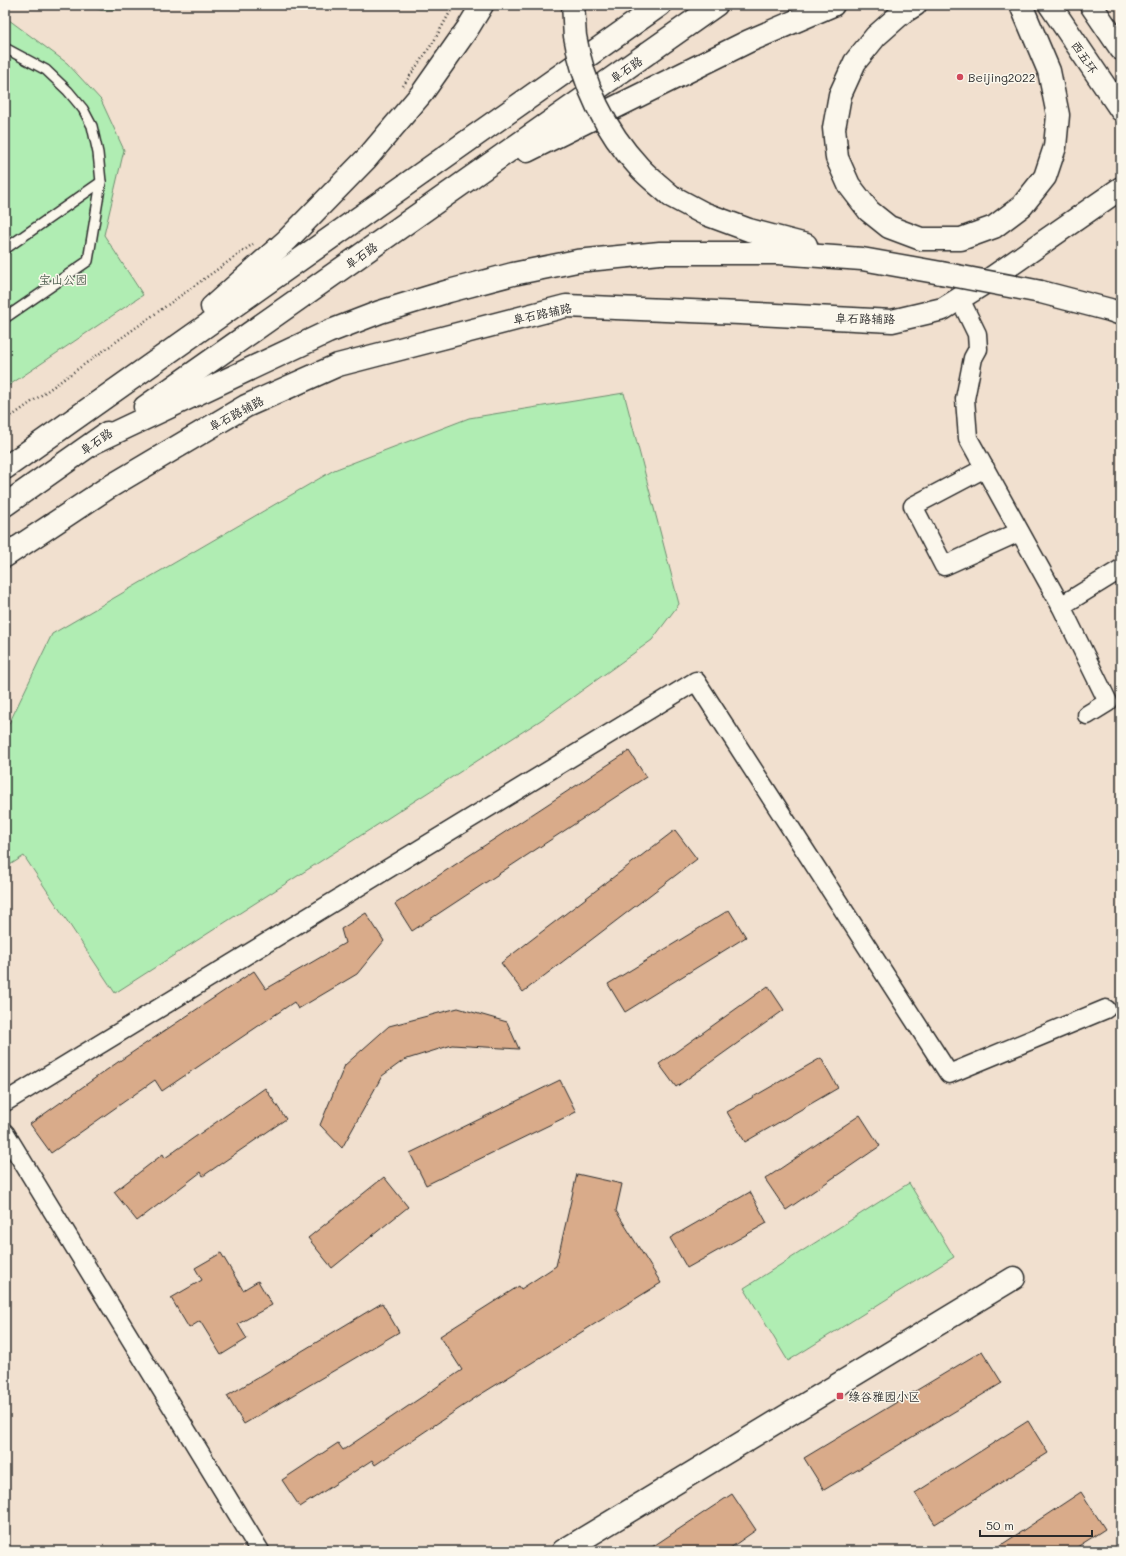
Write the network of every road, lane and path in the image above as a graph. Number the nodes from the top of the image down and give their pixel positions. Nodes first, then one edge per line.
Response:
1 (454, 5) edge
2 (482, 5) edge
3 (573, 5) edge
4 (660, 5) edge
5 (716, 5) edge
6 (833, 5) edge
7 (915, 5) edge
8 (1050, 5) edge
9 (1091, 5) edge
10 (1023, 8) edge
11 (5, 48) edge
12 (1121, 50) edge
13 (402, 86) dead end
14 (1121, 110) edge
15 (467, 180) junction
16 (101, 182) junction
17 (1121, 188) edge
18 (257, 241) dead end
19 (5, 249) edge
20 (862, 260) junction
21 (960, 299) junction
22 (1121, 314) edge
23 (5, 318) edge
24 (130, 380) junction
25 (5, 421) edge
26 (95, 442) junction
27 (5, 468) edge
28 (985, 468) junction
29 (5, 505) edge
30 (1019, 532) junction
31 (9, 552) edge
32 (1121, 569) edge
33 (1061, 606) junction
34 (1087, 715) dead end
35 (1106, 1009) dead end
36 (5, 1102) edge
37 (5, 1133) edge
38 (1014, 1278) dead end
39 (260, 1551) edge
40 (563, 1551) edge

1 - 13 path
2 - 24 main road
3 - 20 main road, bridge
4 - 24 main road
5 - 15 main road, 阜石路
6 - 15 main road
7 - 10 main road
8 - 14 main road, 西五环
9 - 12 main road
11 - 16 lane
15 - 26 main road, 阜石路
16 - 19 lane
16 - 23 lane
17 - 21 main road, 阜石路辅路
18 - 25 path
20 - 22 main road, bridge
20 - 26 main road
21 - 28 street
21 - 31 main road, 阜石路辅路
24 - 27 main road
26 - 29 main road, 阜石路
28 - 30 street
28 - 30 street
30 - 33 street
32 - 33 street
33 - 34 street
35 - 36 street
37 - 39 street
38 - 40 main road

